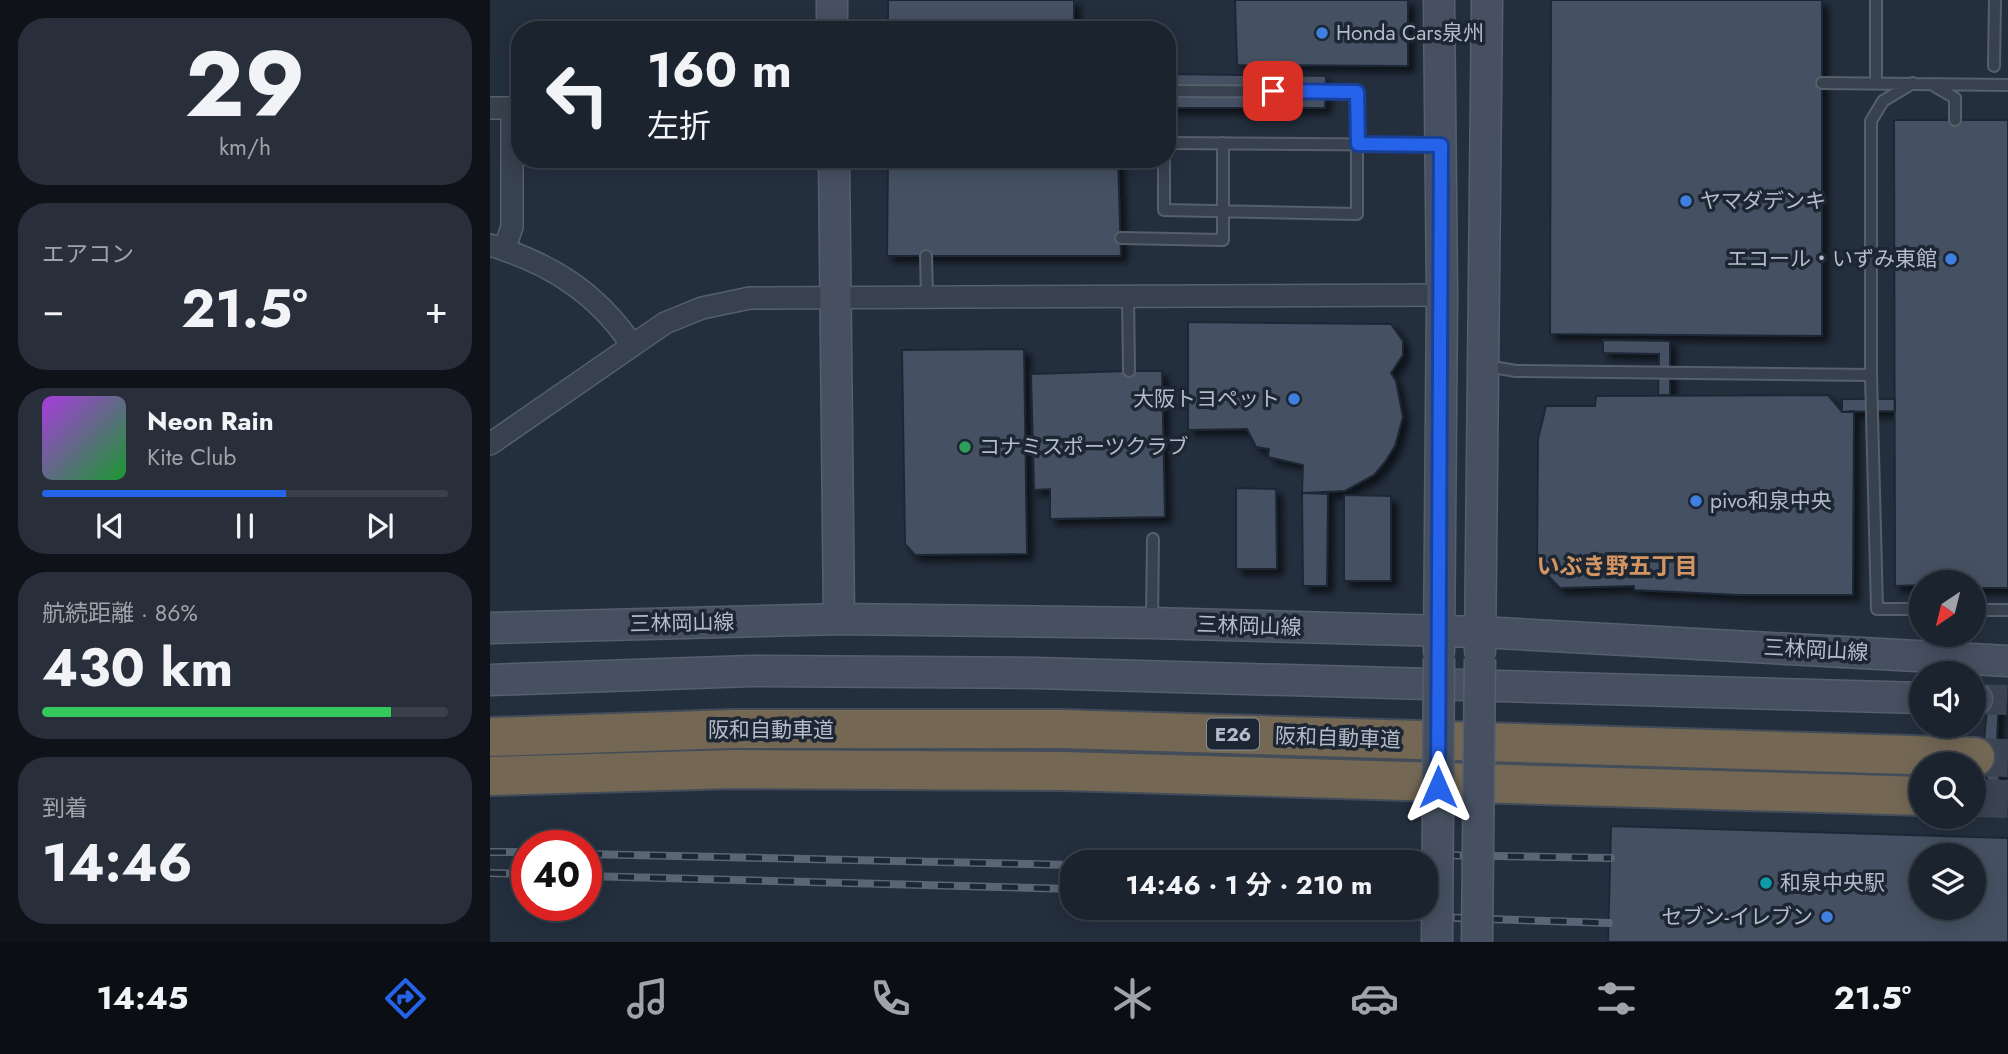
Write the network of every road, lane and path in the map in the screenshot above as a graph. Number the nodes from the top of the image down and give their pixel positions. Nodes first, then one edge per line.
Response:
1 (832, 0) edge
2 (1439, 0) edge
3 (1487, 0) edge
4 (1876, 0) edge
5 (1995, 0) edge
6 (832, 21) edge
7 (1994, 66) dead end
8 (1822, 83) dead end
9 (1876, 83) junction
10 (1913, 83) junction
11 (1929, 83) junction
12 (2008, 85) edge
13 (1176, 91) edge
14 (490, 108) edge
15 (511, 108) edge
16 (1955, 120) dead end
17 (1176, 143) edge
18 (1223, 143) junction
19 (1358, 144) junction
20 (1441, 145) junction
21 (512, 168) edge
22 (834, 168) edge
23 (1164, 168) edge
24 (1223, 211) junction
25 (1121, 238) dead end
26 (497, 248) edge
27 (926, 256) dead end
28 (1128, 295) junction
29 (1442, 295) junction
30 (836, 296) junction
31 (927, 296) junction
32 (632, 345) junction
33 (1484, 365) junction
34 (1129, 371) dead end
35 (1871, 375) junction
36 (490, 444) edge
37 (1153, 539) dead end
38 (1909, 609) edge
39 (1986, 610) edge
40 (2008, 610) edge
41 (839, 619) junction
42 (1152, 623) junction
43 (490, 628) edge
44 (1439, 645) junction
45 (1480, 646) junction
46 (2008, 661) edge
47 (490, 680) edge
48 (1909, 698) edge
49 (490, 737) edge
50 (1909, 755) edge
51 (490, 776) edge
52 (1909, 796) edge
53 (1437, 942) edge
54 (1477, 942) edge

1 - 6 main road
2 - 20 main road
3 - 33 main road
4 - 9 lane
5 - 7 lane
8 - 9 lane
9 - 10 lane
10 - 11 lane
10 - 35 lane
11 - 12 lane
11 - 16 lane
13 - 19 lane
14 - 15 street
17 - 18 lane
18 - 19 lane
18 - 24 lane
19 - 20 lane
19 - 24 lane
20 - 29 main road
21 - 26 street
22 - 30 main road
23 - 24 lane
24 - 25 lane
26 - 32 street
27 - 31 lane
28 - 29 street
28 - 31 street
28 - 34 lane
29 - 44 main road
30 - 31 street
30 - 32 street
30 - 41 main road
32 - 36 street
33 - 35 lane
33 - 45 main road
35 - 38 lane
37 - 42 lane
39 - 40 lane
41 - 42 main road, 三林岡山線
41 - 43 main road, 三林岡山線
42 - 44 main road, 三林岡山線
44 - 45 main road, 三林岡山線
44 - 53 main road, bridge
45 - 46 main road, 三林岡山線
45 - 54 main road, bridge
47 - 48 main road, 三林岡山線
49 - 50 highway, 阪和自動車道 / E26
51 - 52 highway, 阪和自動車道 / E26

